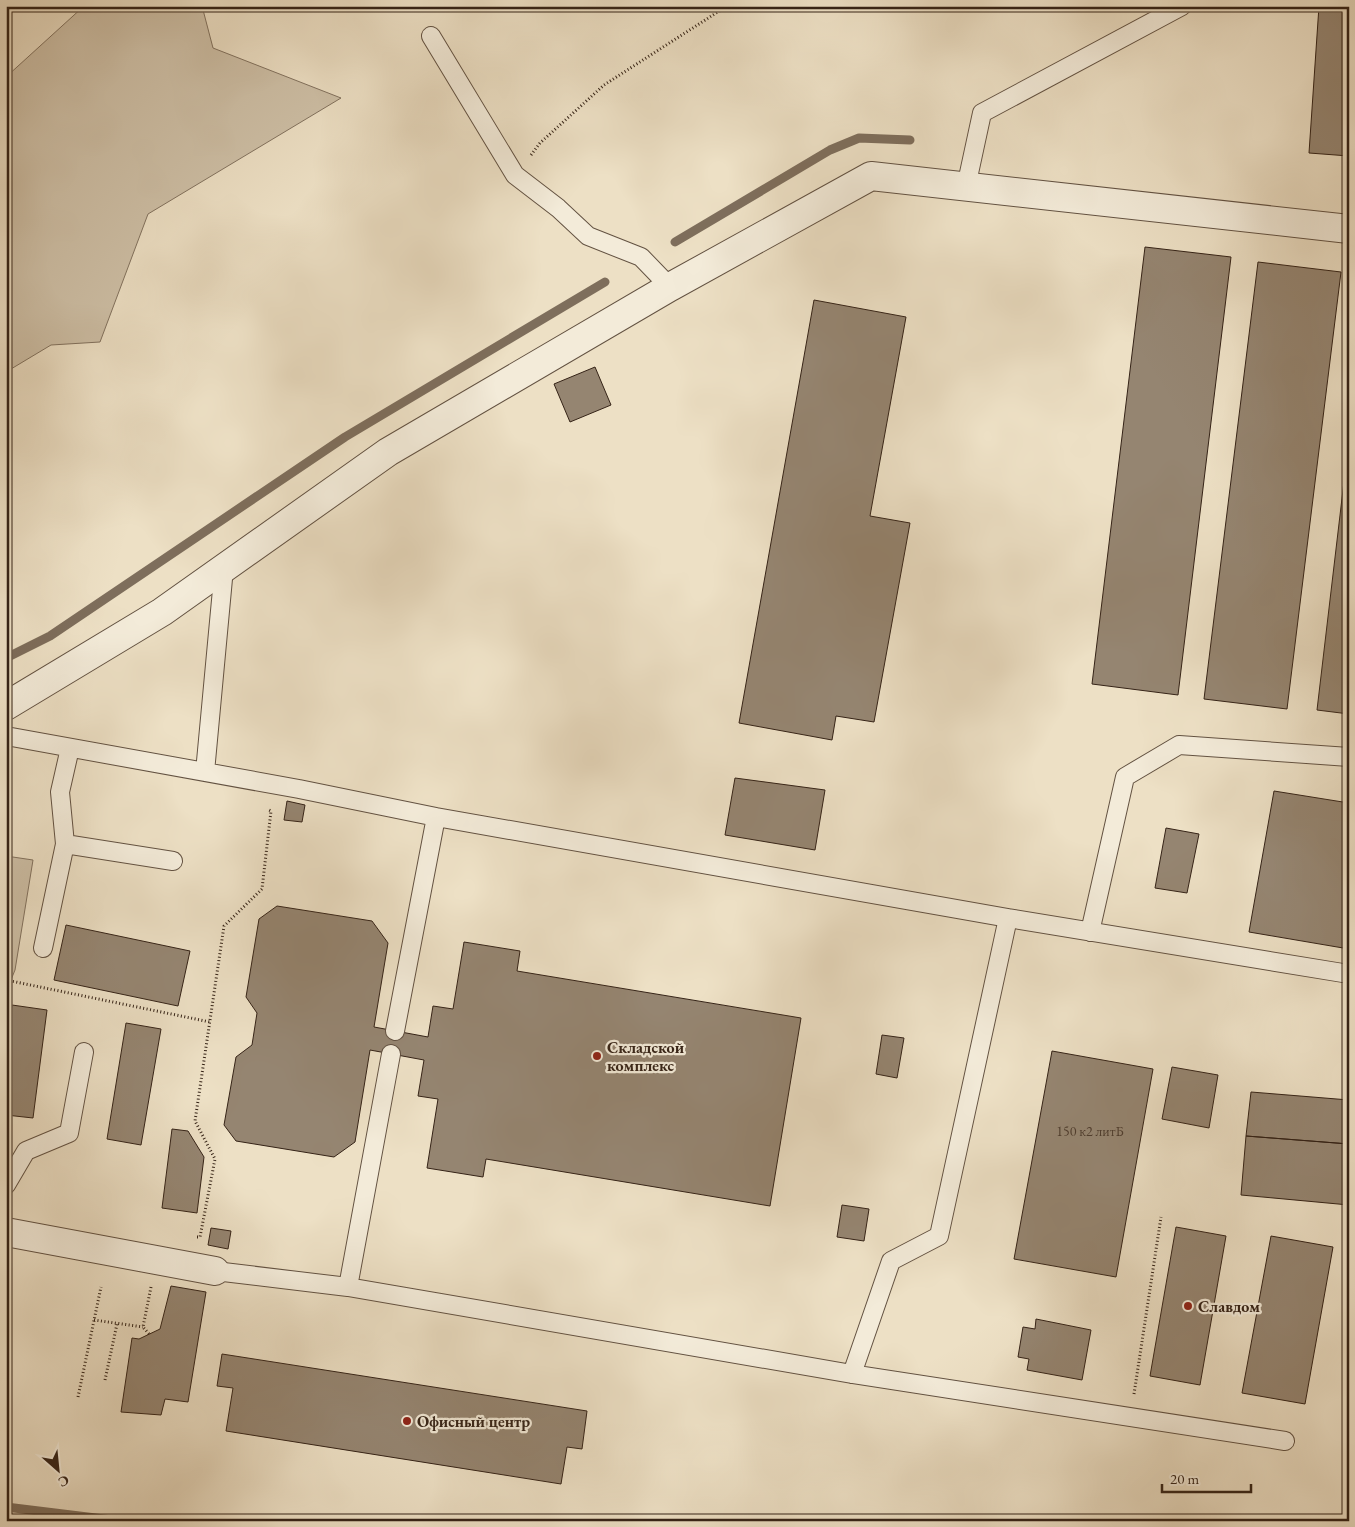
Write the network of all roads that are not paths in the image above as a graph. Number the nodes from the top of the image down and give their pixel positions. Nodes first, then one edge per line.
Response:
1 (1182, 6) edge
2 (431, 36) dead end
3 (966, 187) junction
4 (1349, 229) edge
5 (670, 287) junction
6 (224, 568) junction
7 (6, 706) edge
8 (6, 736) edge
9 (70, 748) junction
10 (1349, 757) edge
11 (205, 772) junction
12 (436, 817) junction
13 (65, 844) junction
14 (173, 861) dead end
15 (1008, 918) junction
16 (1090, 932) junction
17 (43, 948) dead end
18 (1349, 974) edge
19 (395, 1031) dead end
20 (84, 1052) dead end
21 (391, 1054) dead end
22 (6, 1185) edge
23 (6, 1232) edge
24 (215, 1271) joint
25 (348, 1287) junction
26 (852, 1374) junction
27 (1285, 1441) dead end

1 - 3 lane
2 - 5 lane
3 - 4 street
3 - 5 street
5 - 6 street
6 - 7 street
6 - 11 lane
8 - 9 lane
9 - 11 lane
9 - 13 lane
10 - 16 lane
11 - 12 lane
12 - 15 lane
12 - 19 lane
13 - 14 lane
13 - 17 lane
15 - 16 lane
15 - 26 lane
16 - 18 lane
20 - 22 lane
21 - 25 lane
23 - 24 street
24 - 25 lane
25 - 26 lane
26 - 27 lane

